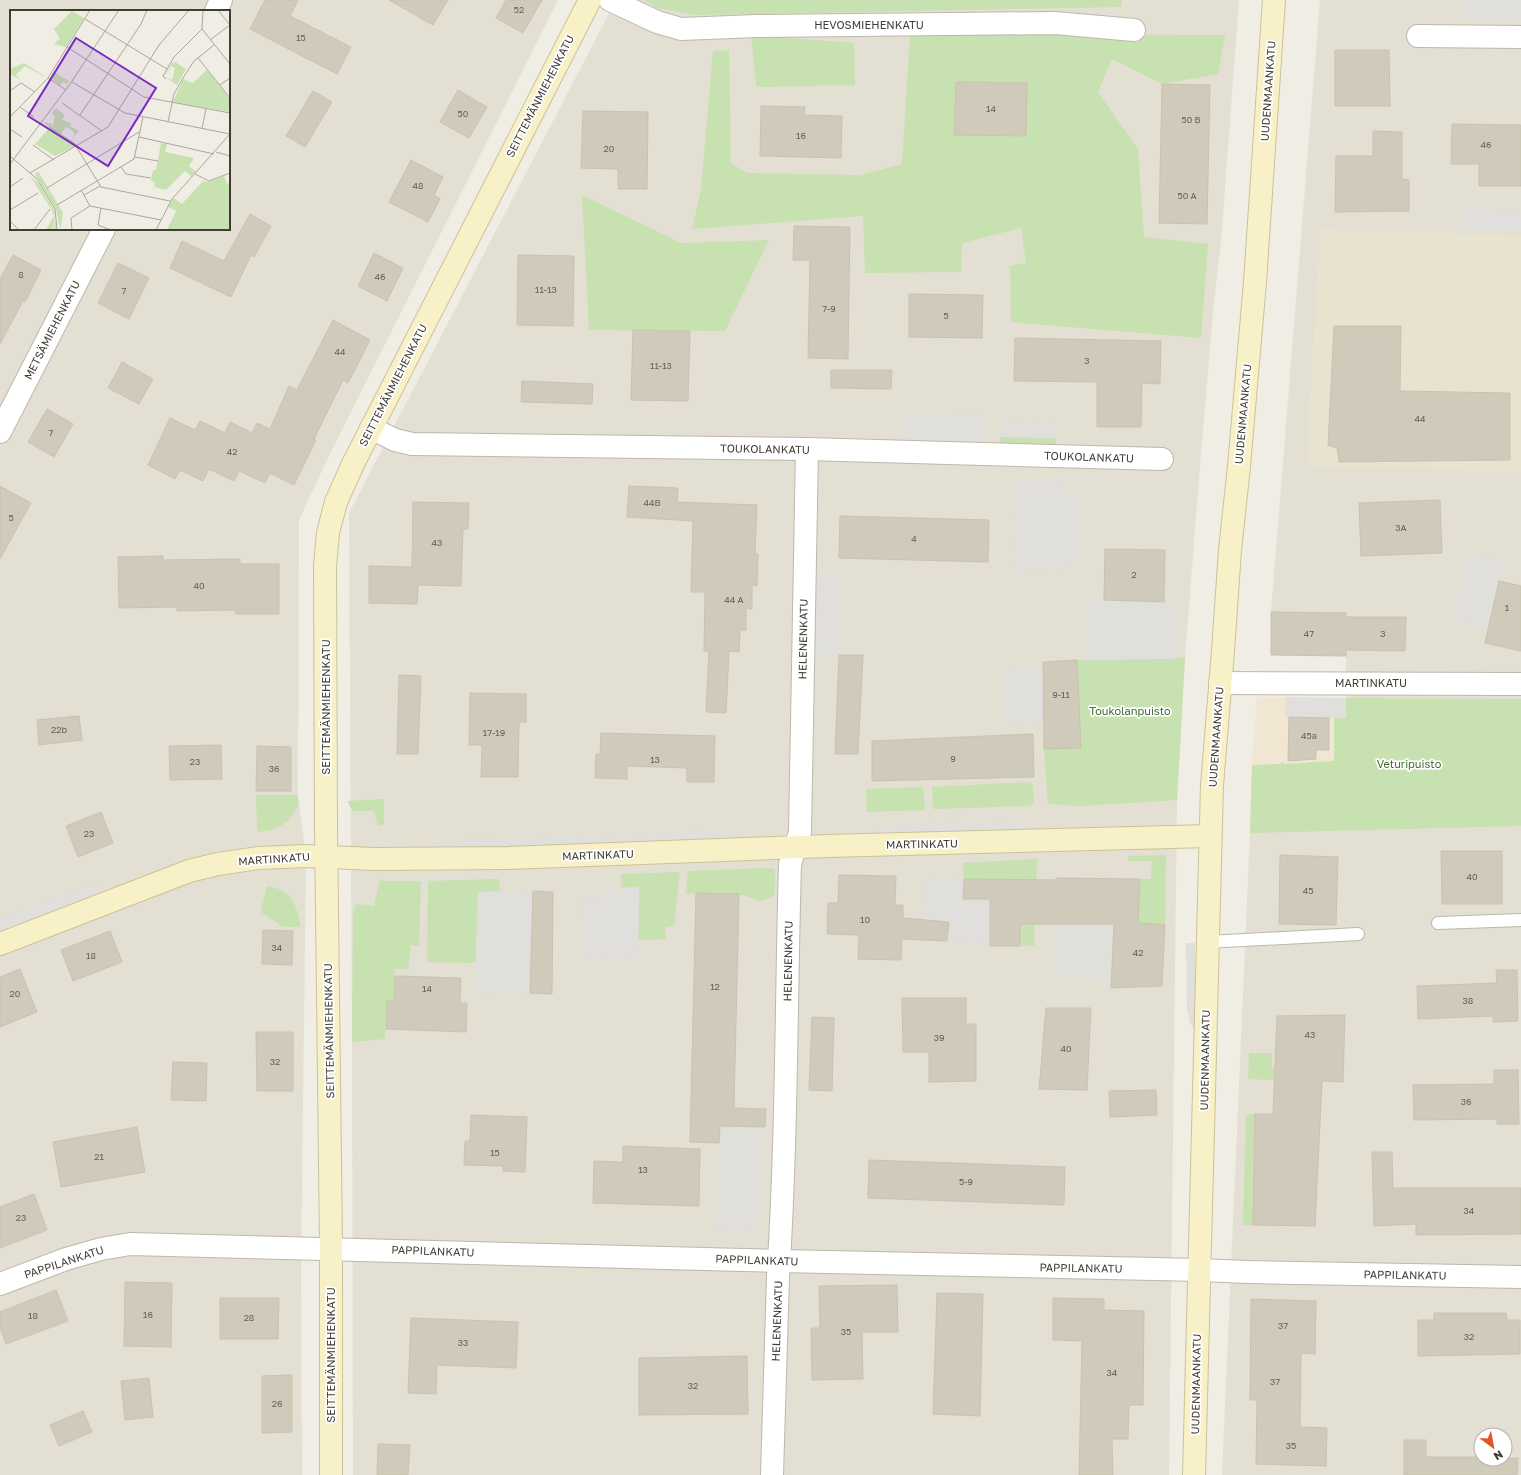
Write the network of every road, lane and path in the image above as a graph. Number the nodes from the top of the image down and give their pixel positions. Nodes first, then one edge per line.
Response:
1 (221, 0) edge
2 (590, 0) edge
3 (610, 0) edge
4 (1274, 0) edge
5 (216, 10) edge
6 (1134, 30) dead end
7 (1418, 36) dead end
8 (1521, 37) edge
9 (103, 230) edge
10 (371, 428) junction
11 (0, 432) edge
12 (807, 449) junction
13 (1162, 458) dead end
14 (1220, 683) junction
15 (1521, 684) edge
16 (1210, 836) junction
17 (795, 847) junction
18 (327, 857) junction
19 (1521, 920) edge
20 (1438, 923) dead end
21 (1358, 934) dead end
22 (1207, 942) junction
23 (0, 944) edge
24 (332, 1248) junction
25 (779, 1261) junction
26 (1200, 1270) junction
27 (1521, 1277) edge
28 (0, 1284) edge
29 (331, 1475) edge
30 (772, 1475) edge
31 (1194, 1475) edge

1 - 5 street
2 - 10 street, SEITTEMÄNMIEHENKATU
3 - 6 street, HEVOSMIEHENKATU
4 - 14 street, UUDENMAANKATU
7 - 8 street
9 - 11 street, METSÄMIEHENKATU
10 - 12 street, TOUKOLANKATU
10 - 18 street, SEITTEMÄNMIEHENKATU
12 - 13 street, TOUKOLANKATU
12 - 17 street, HELENENKATU
14 - 15 street, MARTINKATU
14 - 16 street, UUDENMAANKATU
16 - 17 street, MARTINKATU
16 - 22 street, UUDENMAANKATU
17 - 18 street, MARTINKATU
17 - 25 street, HELENENKATU
18 - 23 street, MARTINKATU
18 - 24 street, SEITTEMÄNMIEHENKATU
19 - 20 lane
21 - 22 lane
22 - 26 street, UUDENMAANKATU
24 - 25 street, PAPPILANKATU
24 - 28 street, PAPPILANKATU
24 - 29 street, SEITTEMÄNMIEHENKATU
25 - 26 street, PAPPILANKATU
25 - 30 street, HELENENKATU
26 - 27 street, PAPPILANKATU
26 - 31 street, UUDENMAANKATU

